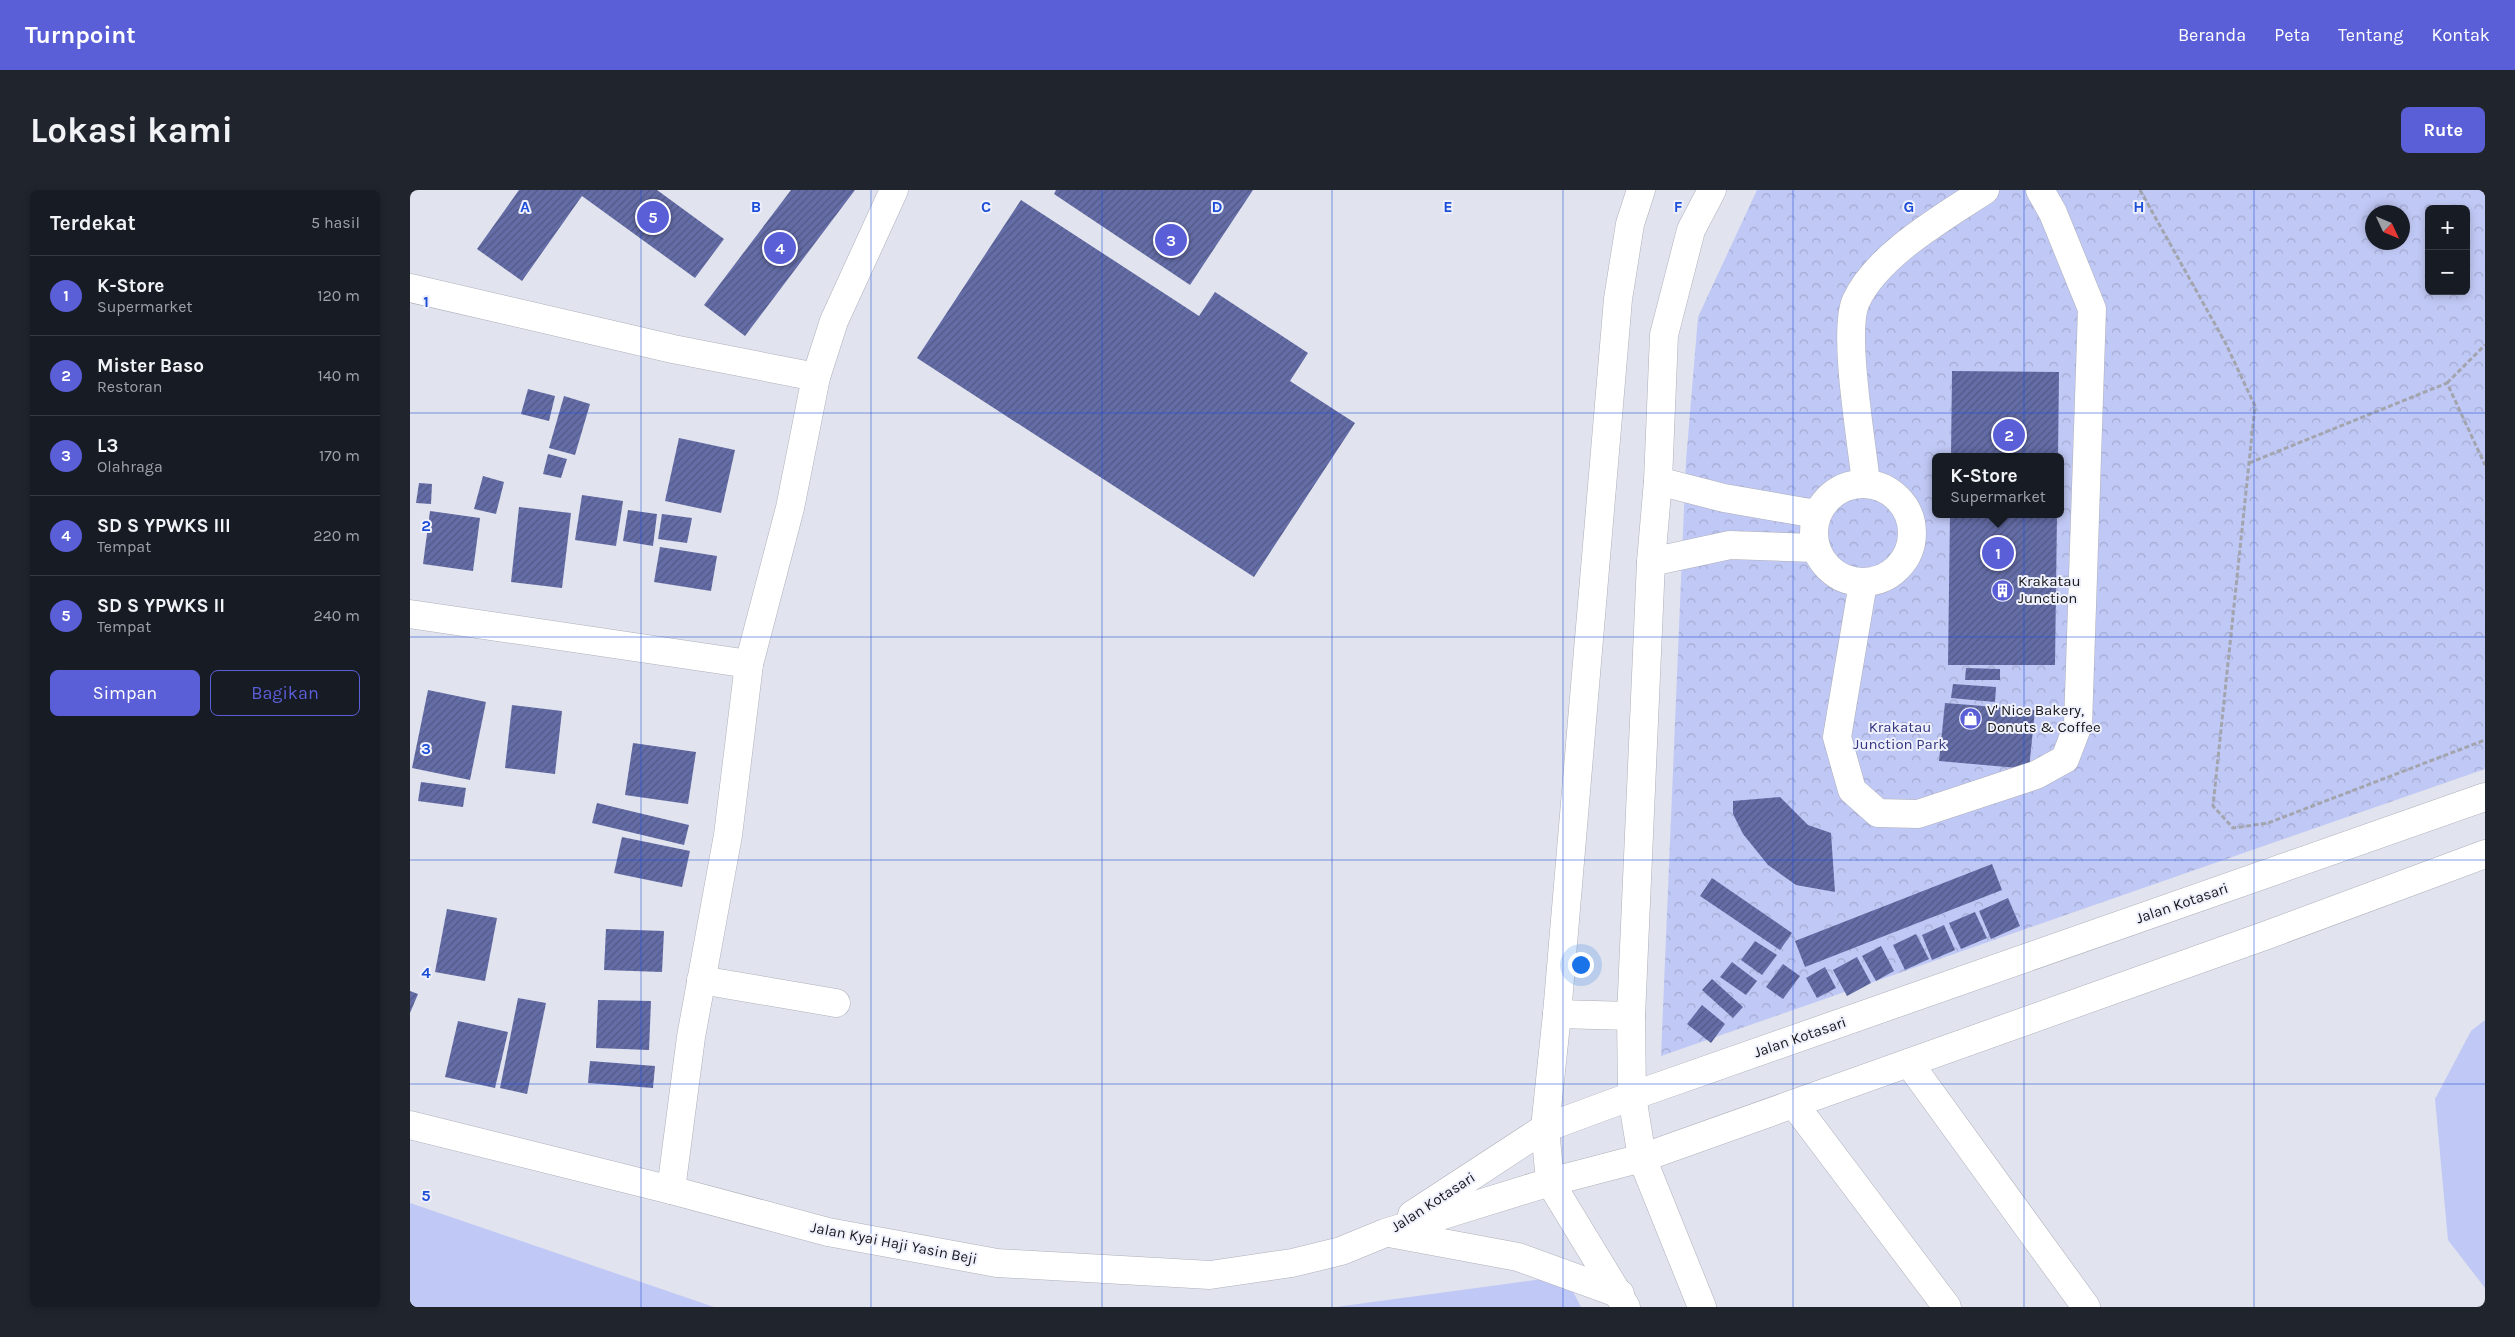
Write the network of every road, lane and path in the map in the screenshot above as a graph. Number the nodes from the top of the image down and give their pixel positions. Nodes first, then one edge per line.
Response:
1 (894, 190) edge
2 (1641, 190) edge
3 (1712, 190) edge
4 (1985, 190) edge
5 (2040, 190) edge
6 (2140, 190) edge
7 (410, 288) edge
8 (2485, 345) edge
9 (816, 377) junction
10 (2447, 383) junction
11 (2249, 463) junction
12 (2485, 465) edge
13 (1658, 481) junction
14 (1866, 483) junction
15 (1816, 514) junction
16 (1814, 548) junction
17 (1651, 562) junction
18 (1863, 583) junction
19 (410, 614) edge
20 (749, 664) junction
21 (2485, 740) edge
22 (2485, 797) edge
23 (2485, 854) edge
24 (701, 980) junction
25 (836, 1003) dead end
26 (1557, 1014) junction
27 (1632, 1016) junction
28 (1909, 1063) junction
29 (1632, 1096) junction
30 (1794, 1104) junction
31 (410, 1125) edge
32 (1545, 1128) junction
33 (1642, 1158) junction
34 (1550, 1182) junction
35 (671, 1190) junction
36 (1385, 1233) junction
37 (1623, 1300) edge
38 (1702, 1307) edge
39 (1947, 1307) edge
40 (2086, 1307) edge

1 - 9 street
2 - 26 street
3 - 13 street
4 - 14 street
5 - 18 street
6 - 11 path
7 - 9 street
8 - 10 path
9 - 20 street
10 - 11 path
10 - 12 path
11 - 21 path
13 - 15 street
13 - 17 street
14 - 15 street
14 - 18 street
15 - 16 street
16 - 17 street
16 - 18 street
17 - 27 street
19 - 20 street
20 - 24 street
22 - 29 street, Jalan Kotasari
23 - 28 street, Jalan Kotasari
24 - 25 street
24 - 35 street
26 - 27 street
26 - 32 street
27 - 29 street
28 - 30 street, Jalan Kotasari
28 - 40 street
29 - 32 street, Jalan Kotasari
29 - 33 street
30 - 33 street, Jalan Kotasari
30 - 39 street
31 - 35 street, Jalan Kyai Haji Yasin Beji
32 - 34 street
32 - 36 street, Jalan Kotasari
33 - 34 street, Jalan Kotasari
33 - 38 street
34 - 36 street, Jalan Kotasari
34 - 37 street
35 - 36 street, Jalan Kyai Haji Yasin Beji
36 - 37 street

